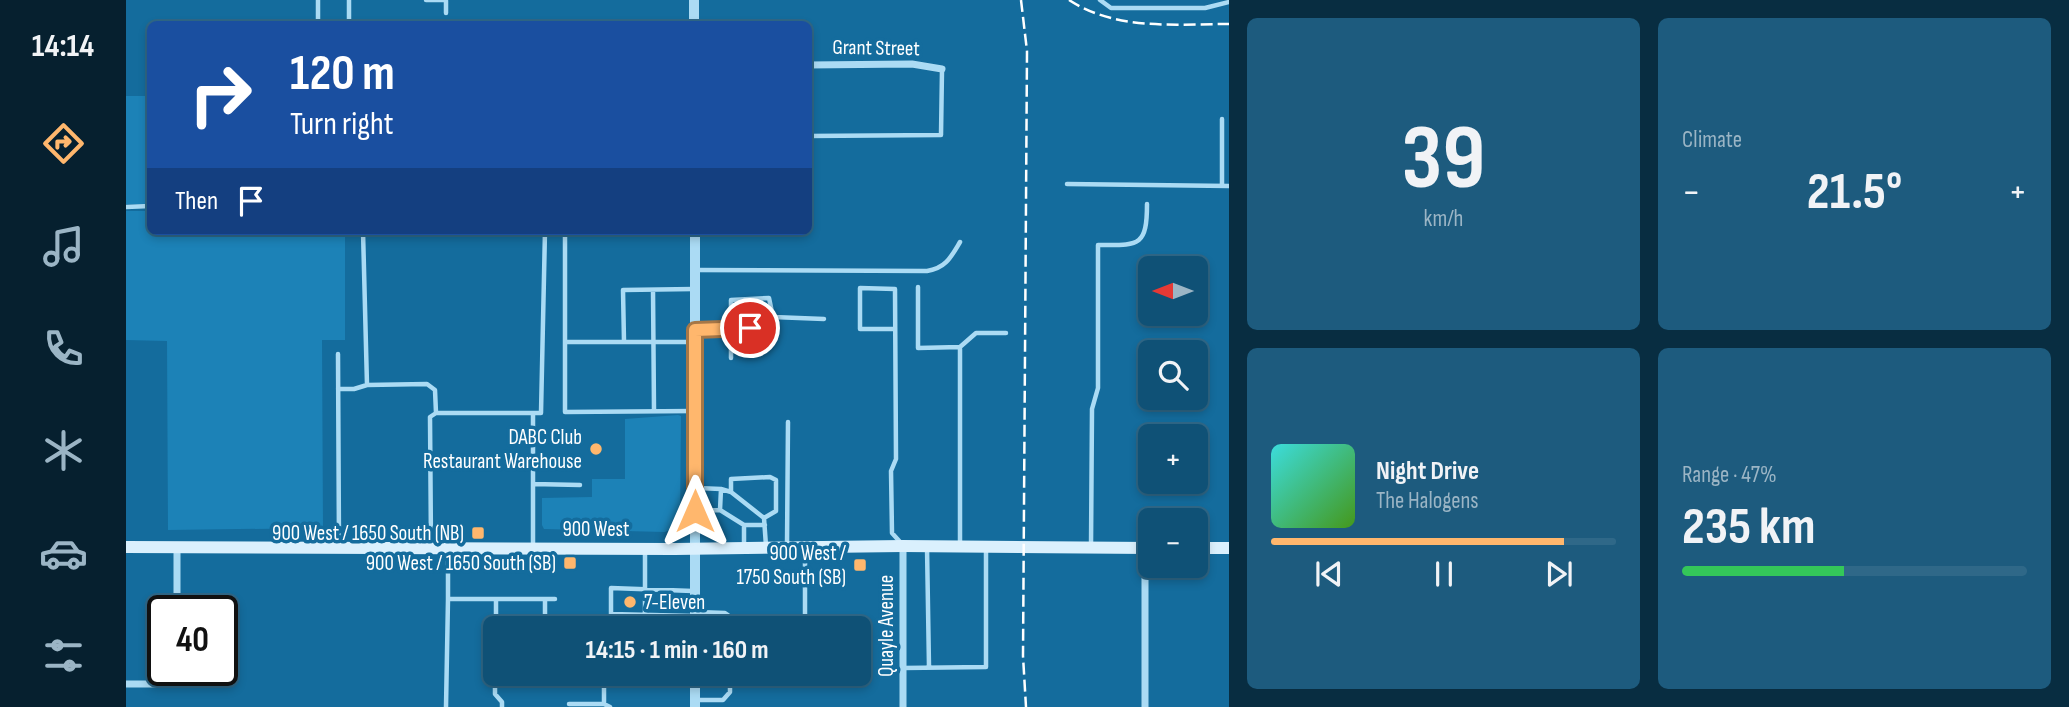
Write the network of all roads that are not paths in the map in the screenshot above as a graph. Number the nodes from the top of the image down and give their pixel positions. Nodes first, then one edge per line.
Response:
1 (318, 0) edge
2 (349, 0) edge
3 (426, 0) edge
4 (446, 0) edge
5 (694, 0) edge
6 (1100, 0) edge
7 (1229, 2) edge
8 (446, 13) dead end
9 (318, 21) edge
10 (349, 21) edge
11 (694, 21) edge
12 (812, 65) edge
13 (942, 69) joint
14 (1222, 119) dead end
15 (812, 136) edge
16 (1067, 184) dead end
17 (1222, 186) junction
18 (1229, 186) edge
19 (1147, 204) dead end
20 (126, 206) edge
21 (147, 206) edge
22 (363, 235) edge
23 (545, 235) edge
24 (565, 235) edge
25 (695, 235) edge
26 (960, 242) dead end
27 (695, 270) junction
28 (918, 287) dead end
29 (695, 289) junction
30 (653, 290) junction
31 (773, 317) junction
32 (824, 318) dead end
33 (732, 329) junction
34 (895, 329) junction
35 (695, 330) junction
36 (1006, 333) dead end
37 (565, 342) junction
38 (624, 342) junction
39 (653, 342) junction
40 (695, 342) junction
41 (960, 346) junction
42 (338, 354) dead end
43 (732, 358) dead end
44 (367, 385) junction
45 (338, 389) junction
46 (654, 411) junction
47 (695, 411) junction
48 (436, 413) junction
49 (533, 413) junction
50 (788, 422) dead end
51 (533, 484) junction
52 (580, 485) dead end
53 (695, 488) junction
54 (721, 489) junction
55 (731, 492) junction
56 (720, 510) junction
57 (695, 511) junction
58 (764, 518) junction
59 (744, 525) junction
60 (765, 525) junction
61 (805, 546) junction
62 (904, 546) junction
63 (927, 546) junction
64 (126, 547) edge
65 (177, 547) junction
66 (339, 547) junction
67 (431, 547) junction
68 (448, 547) junction
69 (744, 547) junction
70 (766, 547) junction
71 (787, 547) junction
72 (960, 547) junction
73 (986, 547) junction
74 (1091, 547) junction
75 (533, 548) junction
76 (645, 548) junction
77 (695, 548) junction
78 (1138, 548) edge
79 (1208, 548) edge
80 (1229, 548) edge
81 (1147, 578) edge
82 (645, 589) junction
83 (695, 591) junction
84 (177, 595) edge
85 (448, 599) junction
86 (496, 599) junction
87 (545, 599) junction
88 (555, 599) dead end
89 (695, 614) junction
90 (645, 615) junction
91 (496, 616) edge
92 (545, 616) edge
93 (728, 616) edge
94 (805, 616) edge
95 (929, 667) junction
96 (904, 668) junction
97 (126, 684) edge
98 (147, 684) edge
99 (495, 686) edge
100 (604, 686) edge
101 (695, 686) edge
102 (730, 686) edge
103 (569, 704) dead end
104 (604, 704) junction
105 (695, 704) edge
106 (446, 707) edge
107 (502, 707) edge
108 (610, 707) edge
109 (904, 707) edge
110 (1145, 707) edge

1 - 9 lane
2 - 10 lane
3 - 4 lane
4 - 8 lane
5 - 11 street
6 - 7 lane
12 - 13 street, Grant Street
13 - 15 lane
14 - 17 lane
16 - 17 lane
17 - 18 lane
19 - 74 lane
20 - 21 lane
22 - 44 lane
23 - 49 lane
24 - 37 lane
25 - 27 street
26 - 27 lane
27 - 29 street
28 - 41 lane
29 - 30 lane
29 - 35 street
30 - 38 lane
30 - 39 lane
31 - 32 lane
31 - 33 lane
31 - 33 lane
33 - 35 lane
33 - 43 lane
34 - 34 lane
34 - 62 lane
35 - 40 street
36 - 41 lane
37 - 38 lane
37 - 46 lane
38 - 39 lane
39 - 40 lane
39 - 46 lane
40 - 47 street
41 - 72 lane
42 - 45 lane
44 - 45 lane
44 - 48 lane
45 - 66 lane
46 - 47 lane
47 - 53 street
48 - 49 lane
48 - 67 lane
49 - 51 lane
50 - 71 lane
51 - 52 lane
51 - 75 lane
53 - 54 lane
53 - 57 street
54 - 55 lane
54 - 56 lane
55 - 58 lane
55 - 58 lane
56 - 57 lane
56 - 59 lane
57 - 77 street
58 - 60 lane
59 - 60 lane
59 - 69 lane
60 - 70 lane
61 - 62 main road, 900 West
61 - 71 main road, 900 West
61 - 94 lane
62 - 63 main road, 900 West
62 - 96 street, Quayle Avenue
63 - 72 main road, 900 West
63 - 95 lane
64 - 65 main road, 900 West
65 - 66 main road, 900 West
65 - 84 street
66 - 67 main road, 900 West
67 - 68 main road, 900 West
68 - 75 main road, 900 West
68 - 85 lane
69 - 70 main road, 900 West
69 - 77 main road, 900 West
70 - 71 main road, 900 West
72 - 73 main road, 900 West
73 - 74 main road, 900 West
73 - 95 lane
74 - 78 main road, 900 West
75 - 76 main road, 900 West
76 - 77 main road, 900 West
76 - 82 lane
77 - 83 street
79 - 80 main road
81 - 110 street
82 - 83 lane
82 - 90 lane
82 - 90 lane
83 - 89 street
85 - 86 lane
85 - 106 lane
86 - 87 lane
86 - 91 lane
87 - 88 lane
87 - 92 lane
89 - 90 lane
89 - 93 lane
95 - 96 lane
96 - 109 street, Quayle Avenue
97 - 98 street
99 - 107 lane
100 - 104 lane
101 - 105 street
102 - 105 lane
103 - 104 lane
104 - 108 lane

